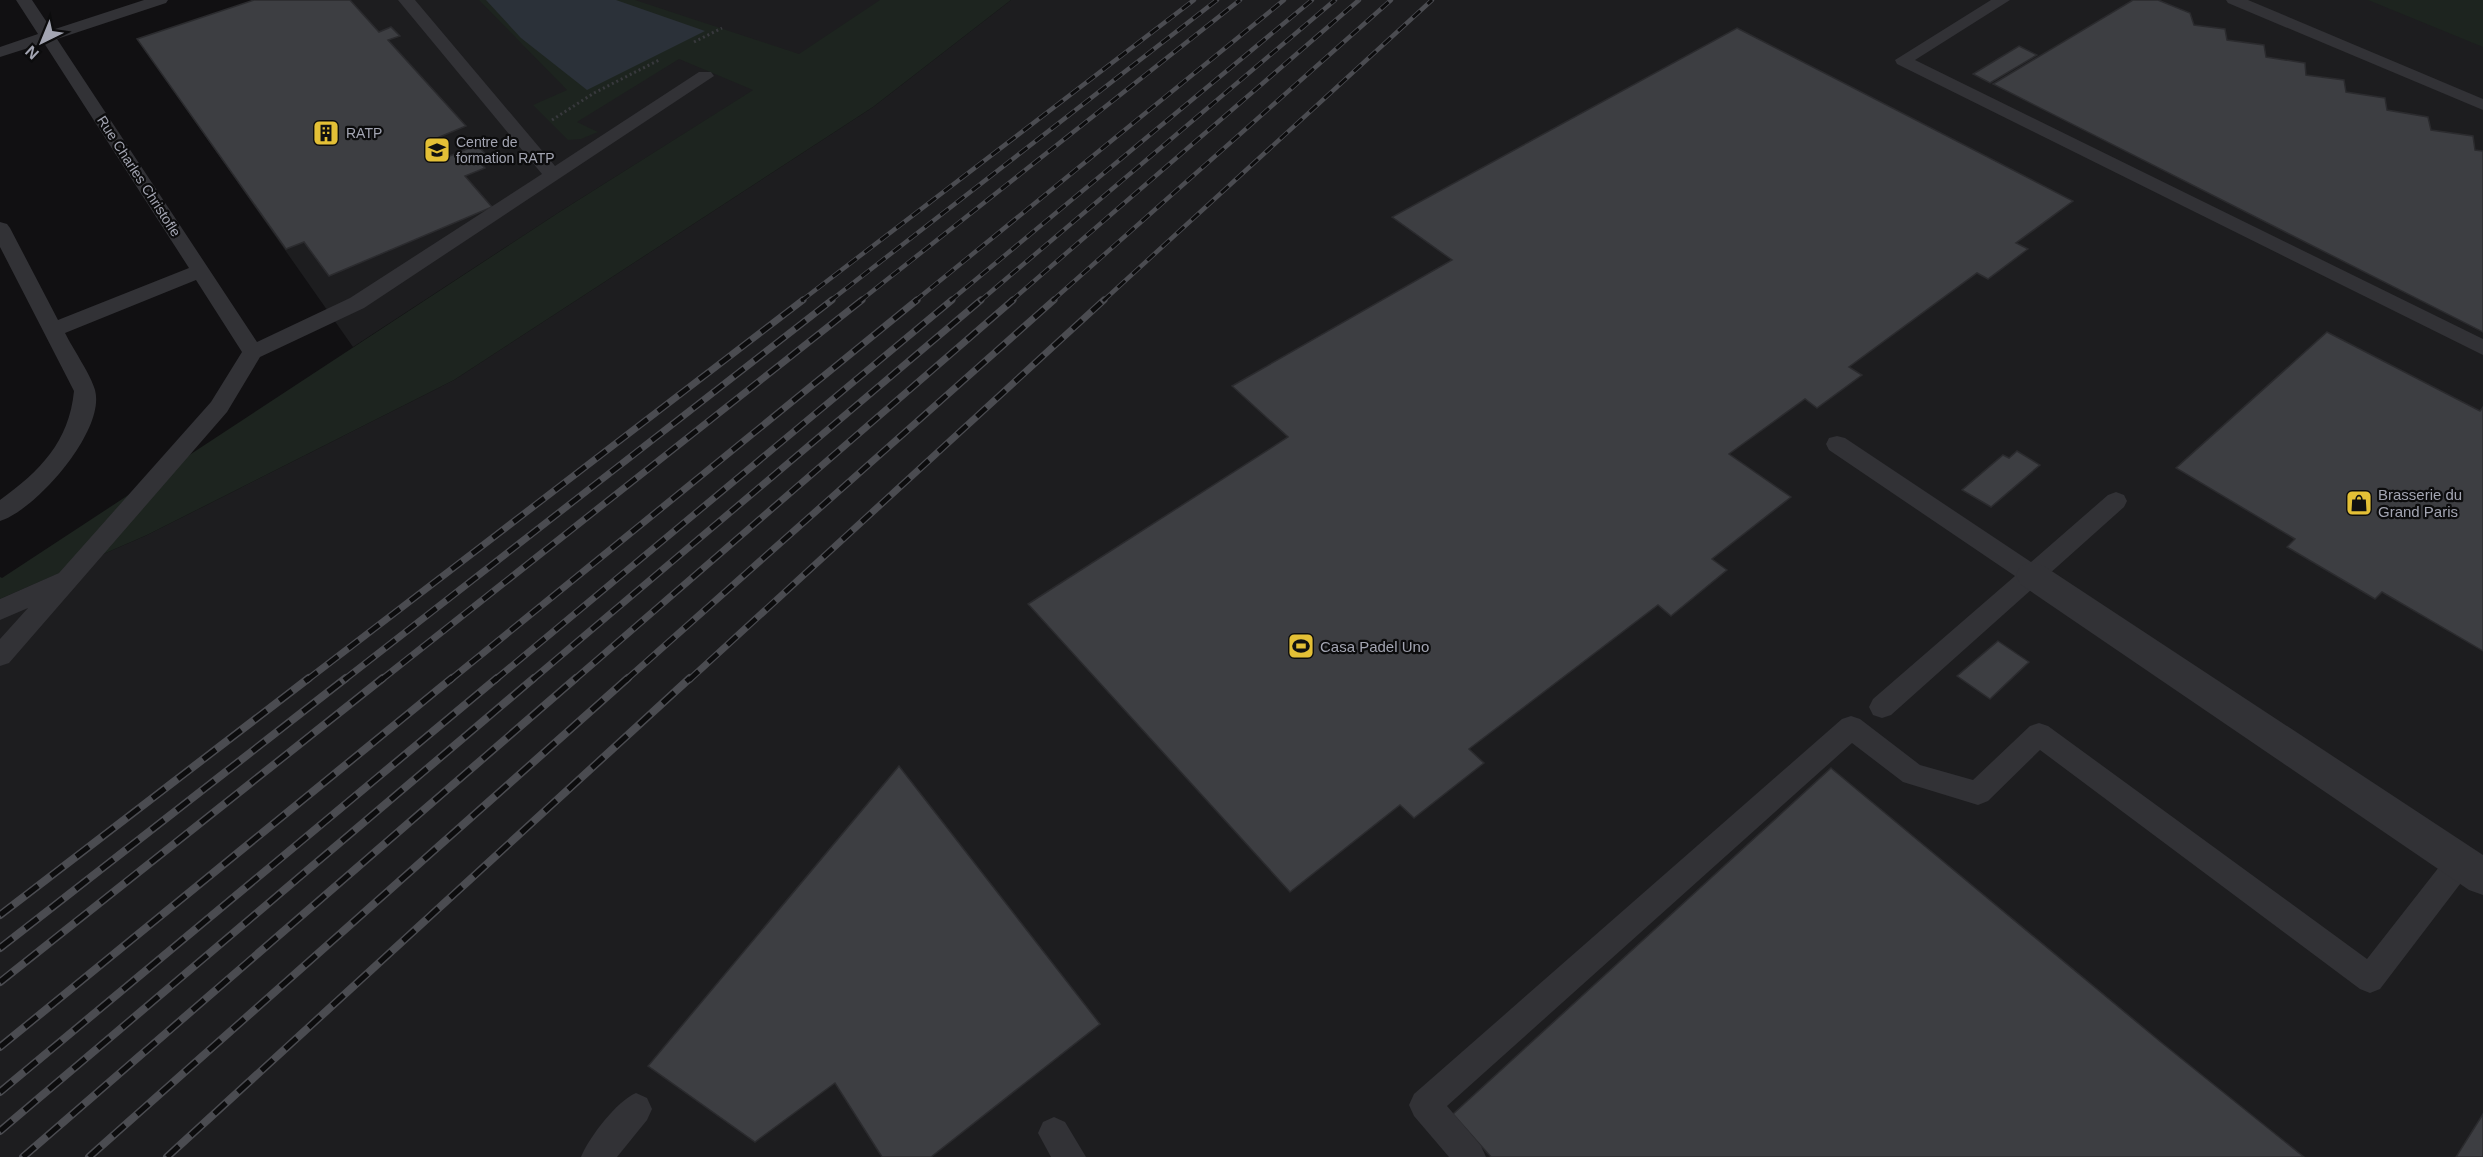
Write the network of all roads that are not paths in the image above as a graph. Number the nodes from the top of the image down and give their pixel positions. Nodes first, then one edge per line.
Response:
1 (24, 0) edge
2 (160, 0) edge
3 (406, 0) edge
4 (2002, 0) edge
5 (2234, 0) edge
6 (48, 36) junction
7 (0, 52) edge
8 (705, 76) dead end
9 (2483, 105) edge
10 (553, 176) junction
11 (0, 228) edge
12 (200, 271) junction
13 (54, 330) junction
14 (2483, 348) edge
15 (253, 352) junction
16 (1836, 444) dead end
17 (2116, 501) dead end
18 (0, 512) edge
19 (2032, 574) junction
20 (69, 578) junction
21 (0, 610) edge
22 (0, 656) edge
23 (1882, 707) dead end
24 (2471, 870) edge
25 (636, 1109) dead end
26 (597, 1157) edge
27 (1470, 1157) edge

1 - 6 lane, Rue Charles Christofle
2 - 6 lane
3 - 10 lane
4 - 14 lane
5 - 9 lane
6 - 7 lane
6 - 12 lane, Rue Charles Christofle
8 - 10 lane
10 - 15 lane
11 - 13 lane
12 - 13 lane
12 - 15 lane, Rue Charles Christofle
13 - 18 lane
15 - 20 lane
16 - 19 lane
17 - 19 lane
19 - 23 lane
19 - 24 street
20 - 21 lane
20 - 22 lane
24 - 27 lane
25 - 26 lane

